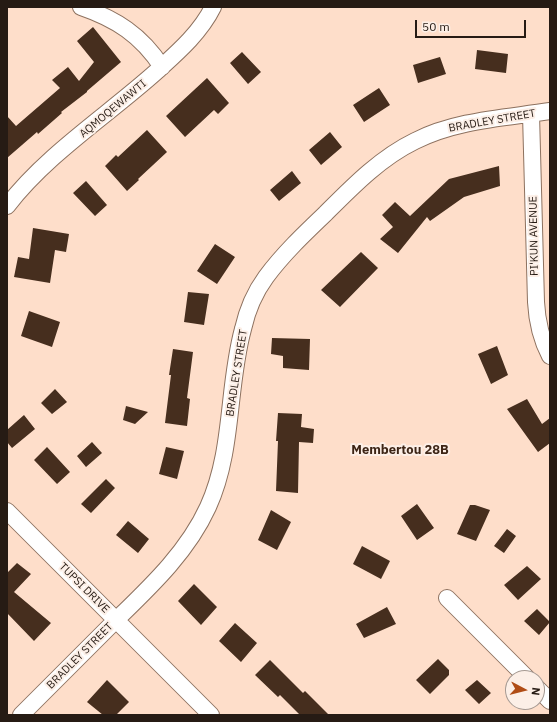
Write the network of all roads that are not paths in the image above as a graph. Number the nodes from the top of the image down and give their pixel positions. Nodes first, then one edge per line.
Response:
1 (81, 7) edge
2 (213, 7) edge
3 (162, 66) junction
4 (550, 111) edge
5 (531, 114) junction
6 (7, 206) edge
7 (550, 356) edge
8 (7, 511) edge
9 (447, 598) dead end
10 (116, 620) junction
11 (519, 670) edge
12 (21, 715) edge
13 (212, 715) edge

1 - 3 street
2 - 3 street, AQMOQEWAWTI
3 - 6 street, AQMOQEWAWTI
4 - 5 street, BRADLEY STREET
5 - 7 street, PI'KUN AVENUE
5 - 10 street, BRADLEY STREET
8 - 10 street, TUPSI DRIVE
9 - 11 street
10 - 12 street, BRADLEY STREET
10 - 13 street, TUPSI DRIVE

